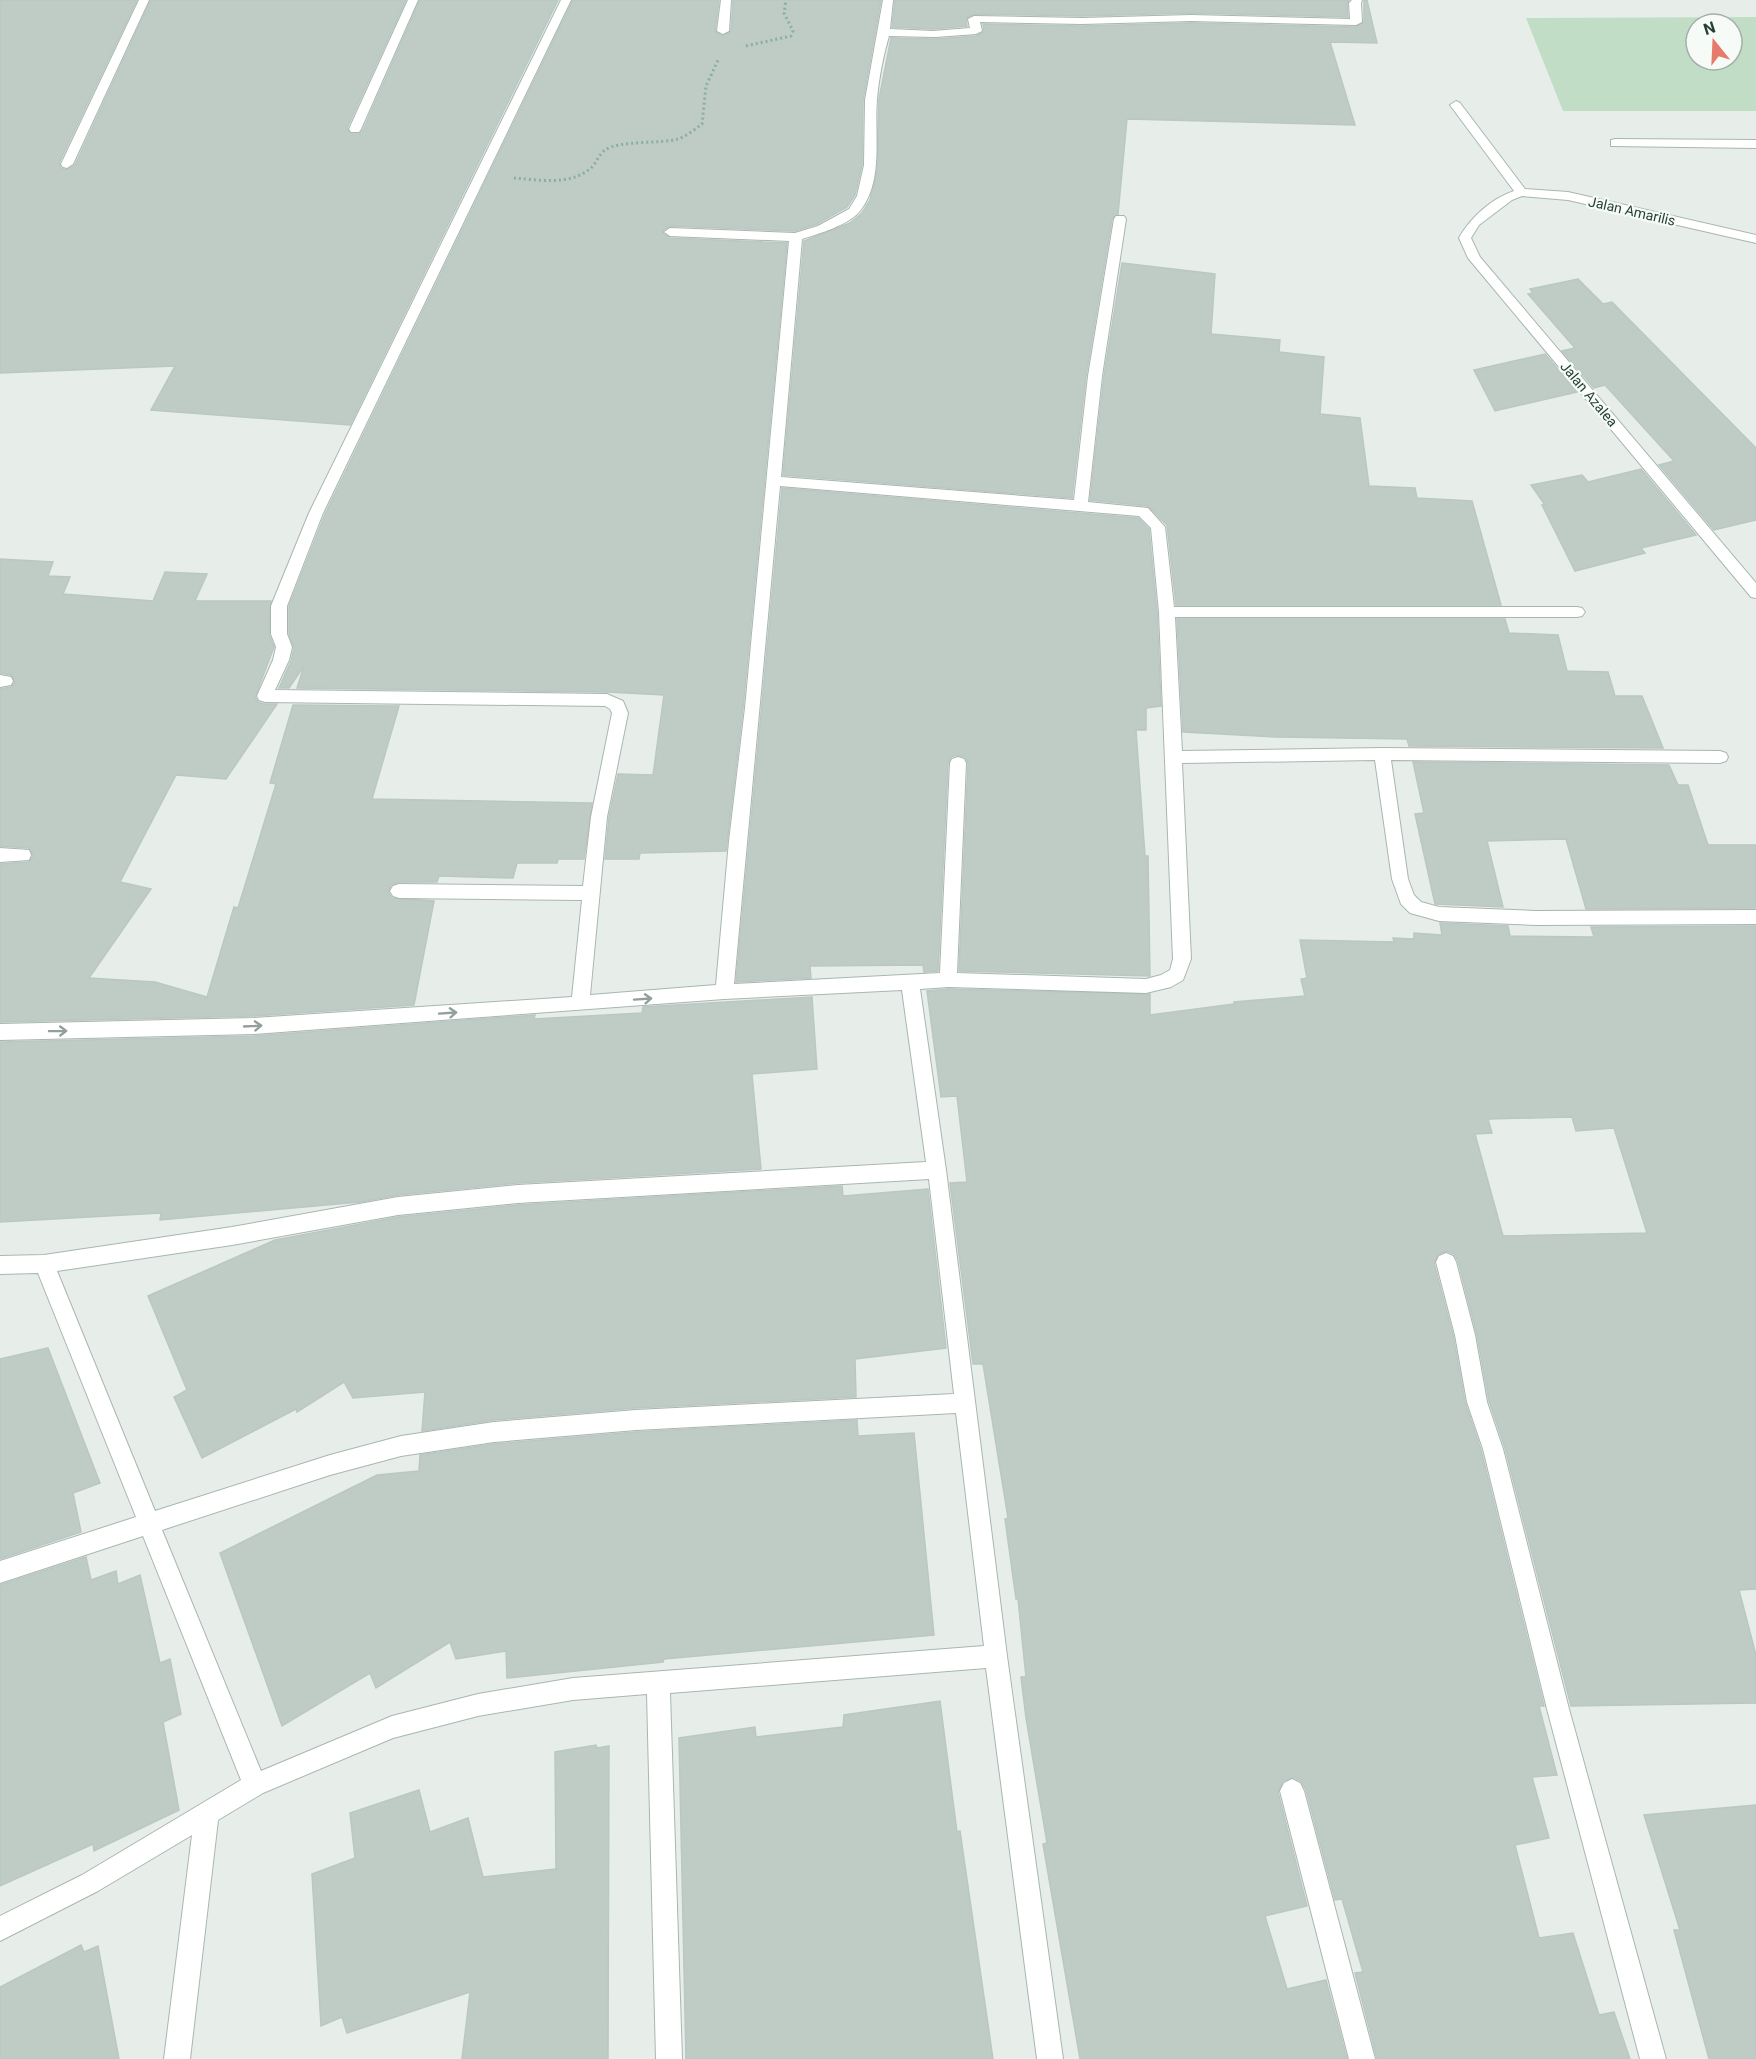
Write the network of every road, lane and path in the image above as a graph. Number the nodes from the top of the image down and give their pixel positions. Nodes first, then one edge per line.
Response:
1 (144, 0) edge
2 (413, 0) edge
3 (566, 0) edge
4 (726, 0) edge
5 (786, 0) edge
6 (888, 0) edge
7 (1357, 0) edge
8 (723, 31) dead end
9 (884, 32) junction
10 (746, 46) dead end
11 (722, 52) dead end
12 (1456, 105) dead end
13 (354, 129) dead end
14 (1615, 143) dead end
15 (1756, 144) edge
16 (67, 164) dead end
17 (480, 176) junction
18 (1515, 195) junction
19 (1120, 219) dead end
20 (670, 232) dead end
21 (796, 237) junction
22 (1756, 238) edge
23 (774, 481) junction
24 (1080, 507) junction
25 (1756, 592) edge
26 (1167, 612) junction
27 (1577, 612) dead end
28 (1382, 754) junction
29 (1174, 757) junction
30 (1720, 757) dead end
31 (958, 763) dead end
32 (0, 855) edge
33 (23, 855) dead end
34 (399, 891) dead end
35 (590, 893) junction
36 (1756, 917) edge
37 (948, 980) junction
38 (910, 984) junction
39 (724, 992) junction
40 (580, 1004) junction
41 (0, 1032) edge
42 (938, 1170) junction
43 (1446, 1262) dead end
44 (45, 1264) junction
45 (0, 1265) edge
46 (967, 1403) junction
47 (149, 1525) junction
48 (0, 1572) edge
49 (996, 1656) junction
50 (658, 1680) junction
51 (255, 1785) junction
52 (1292, 1791) dead end
53 (207, 1812) junction
54 (0, 1929) edge
55 (177, 2059) edge
56 (669, 2059) edge
57 (1050, 2059) edge
58 (1362, 2059) edge
59 (1653, 2059) edge

1 - 16 street
2 - 13 street
3 - 17 street
4 - 8 street
5 - 10 path
6 - 9 street
7 - 9 street
9 - 21 street
11 - 17 path
12 - 18 street
14 - 15 street
17 - 35 street
18 - 22 street, Jalan Amarilis
18 - 25 street, Jalan Azalea
19 - 24 street
20 - 21 street
21 - 23 street
23 - 24 street
23 - 39 street
24 - 26 street
26 - 27 street
26 - 29 street
28 - 29 street
28 - 30 street
28 - 36 street
29 - 37 street
31 - 37 street
32 - 33 street
34 - 35 street
35 - 40 street
37 - 38 street
38 - 39 street
38 - 42 street
40 -> 39 street
41 -> 40 street
42 - 44 street
42 - 46 street
43 - 59 street
44 - 45 street
44 - 47 street
46 - 47 street
46 - 49 street
47 - 48 street
47 - 51 street
49 - 50 street
49 - 57 street
50 - 51 street
50 - 56 street
51 - 53 street
52 - 58 street
53 - 54 street
53 - 55 street

